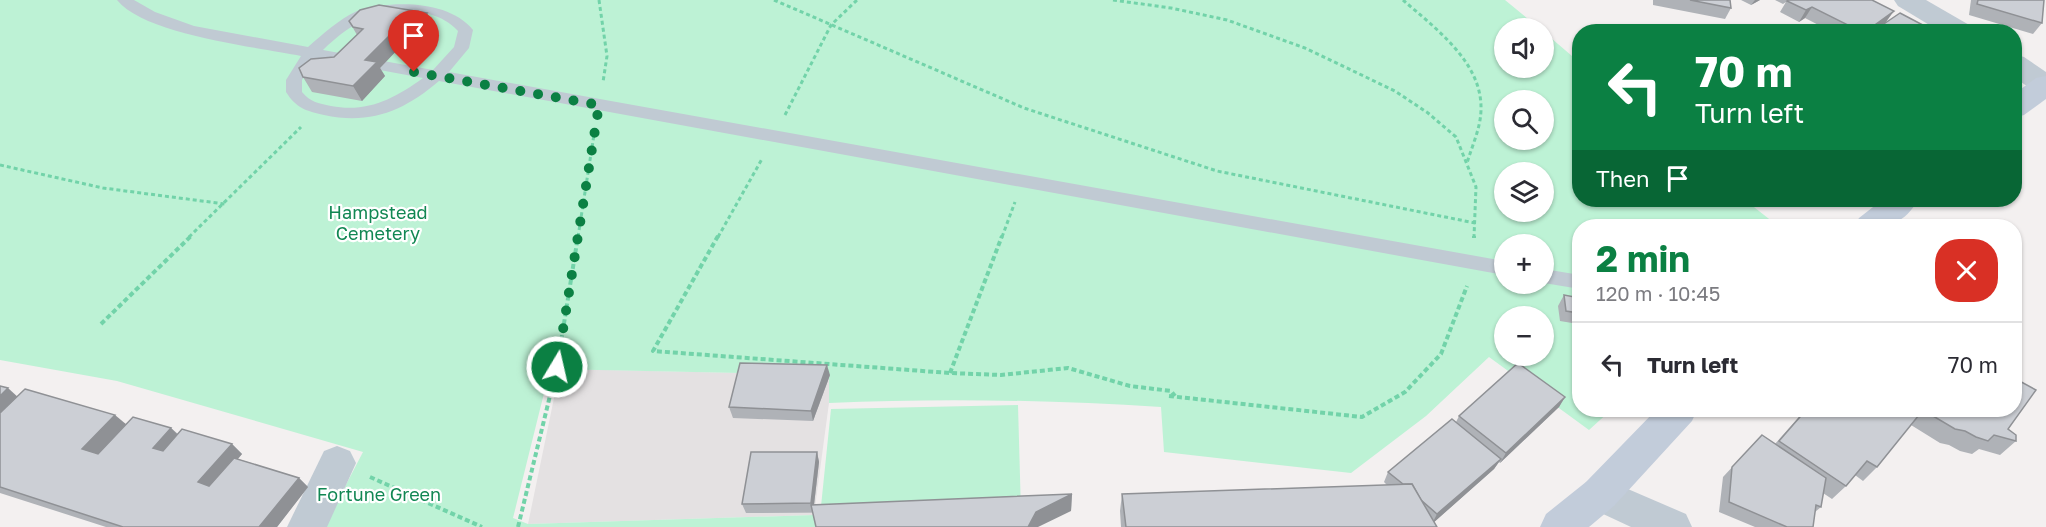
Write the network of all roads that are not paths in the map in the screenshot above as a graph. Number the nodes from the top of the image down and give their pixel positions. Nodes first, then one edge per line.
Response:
1 (124, 0) edge
2 (1907, 0) edge
3 (1948, 24) edge
4 (312, 52) junction
5 (2022, 68) edge
6 (435, 75) junction
7 (2046, 85) edge
8 (2022, 102) edge
9 (1893, 207) edge
10 (1879, 219) edge
11 (1494, 266) edge
12 (1554, 278) edge
13 (1572, 281) edge
14 (1672, 417) edge
15 (337, 463) road end
16 (1600, 494) junction
17 (307, 527) edge
18 (1560, 527) edge
19 (1672, 527) edge

1 - 4 lane
2 - 3 street
4 - 6 lane
4 - 6 lane
4 - 6 lane
5 - 7 street
6 - 11 lane
7 - 8 main road
9 - 10 main road
12 - 13 lane
14 - 16 main road
15 - 17 street
16 - 18 main road
16 - 19 street

